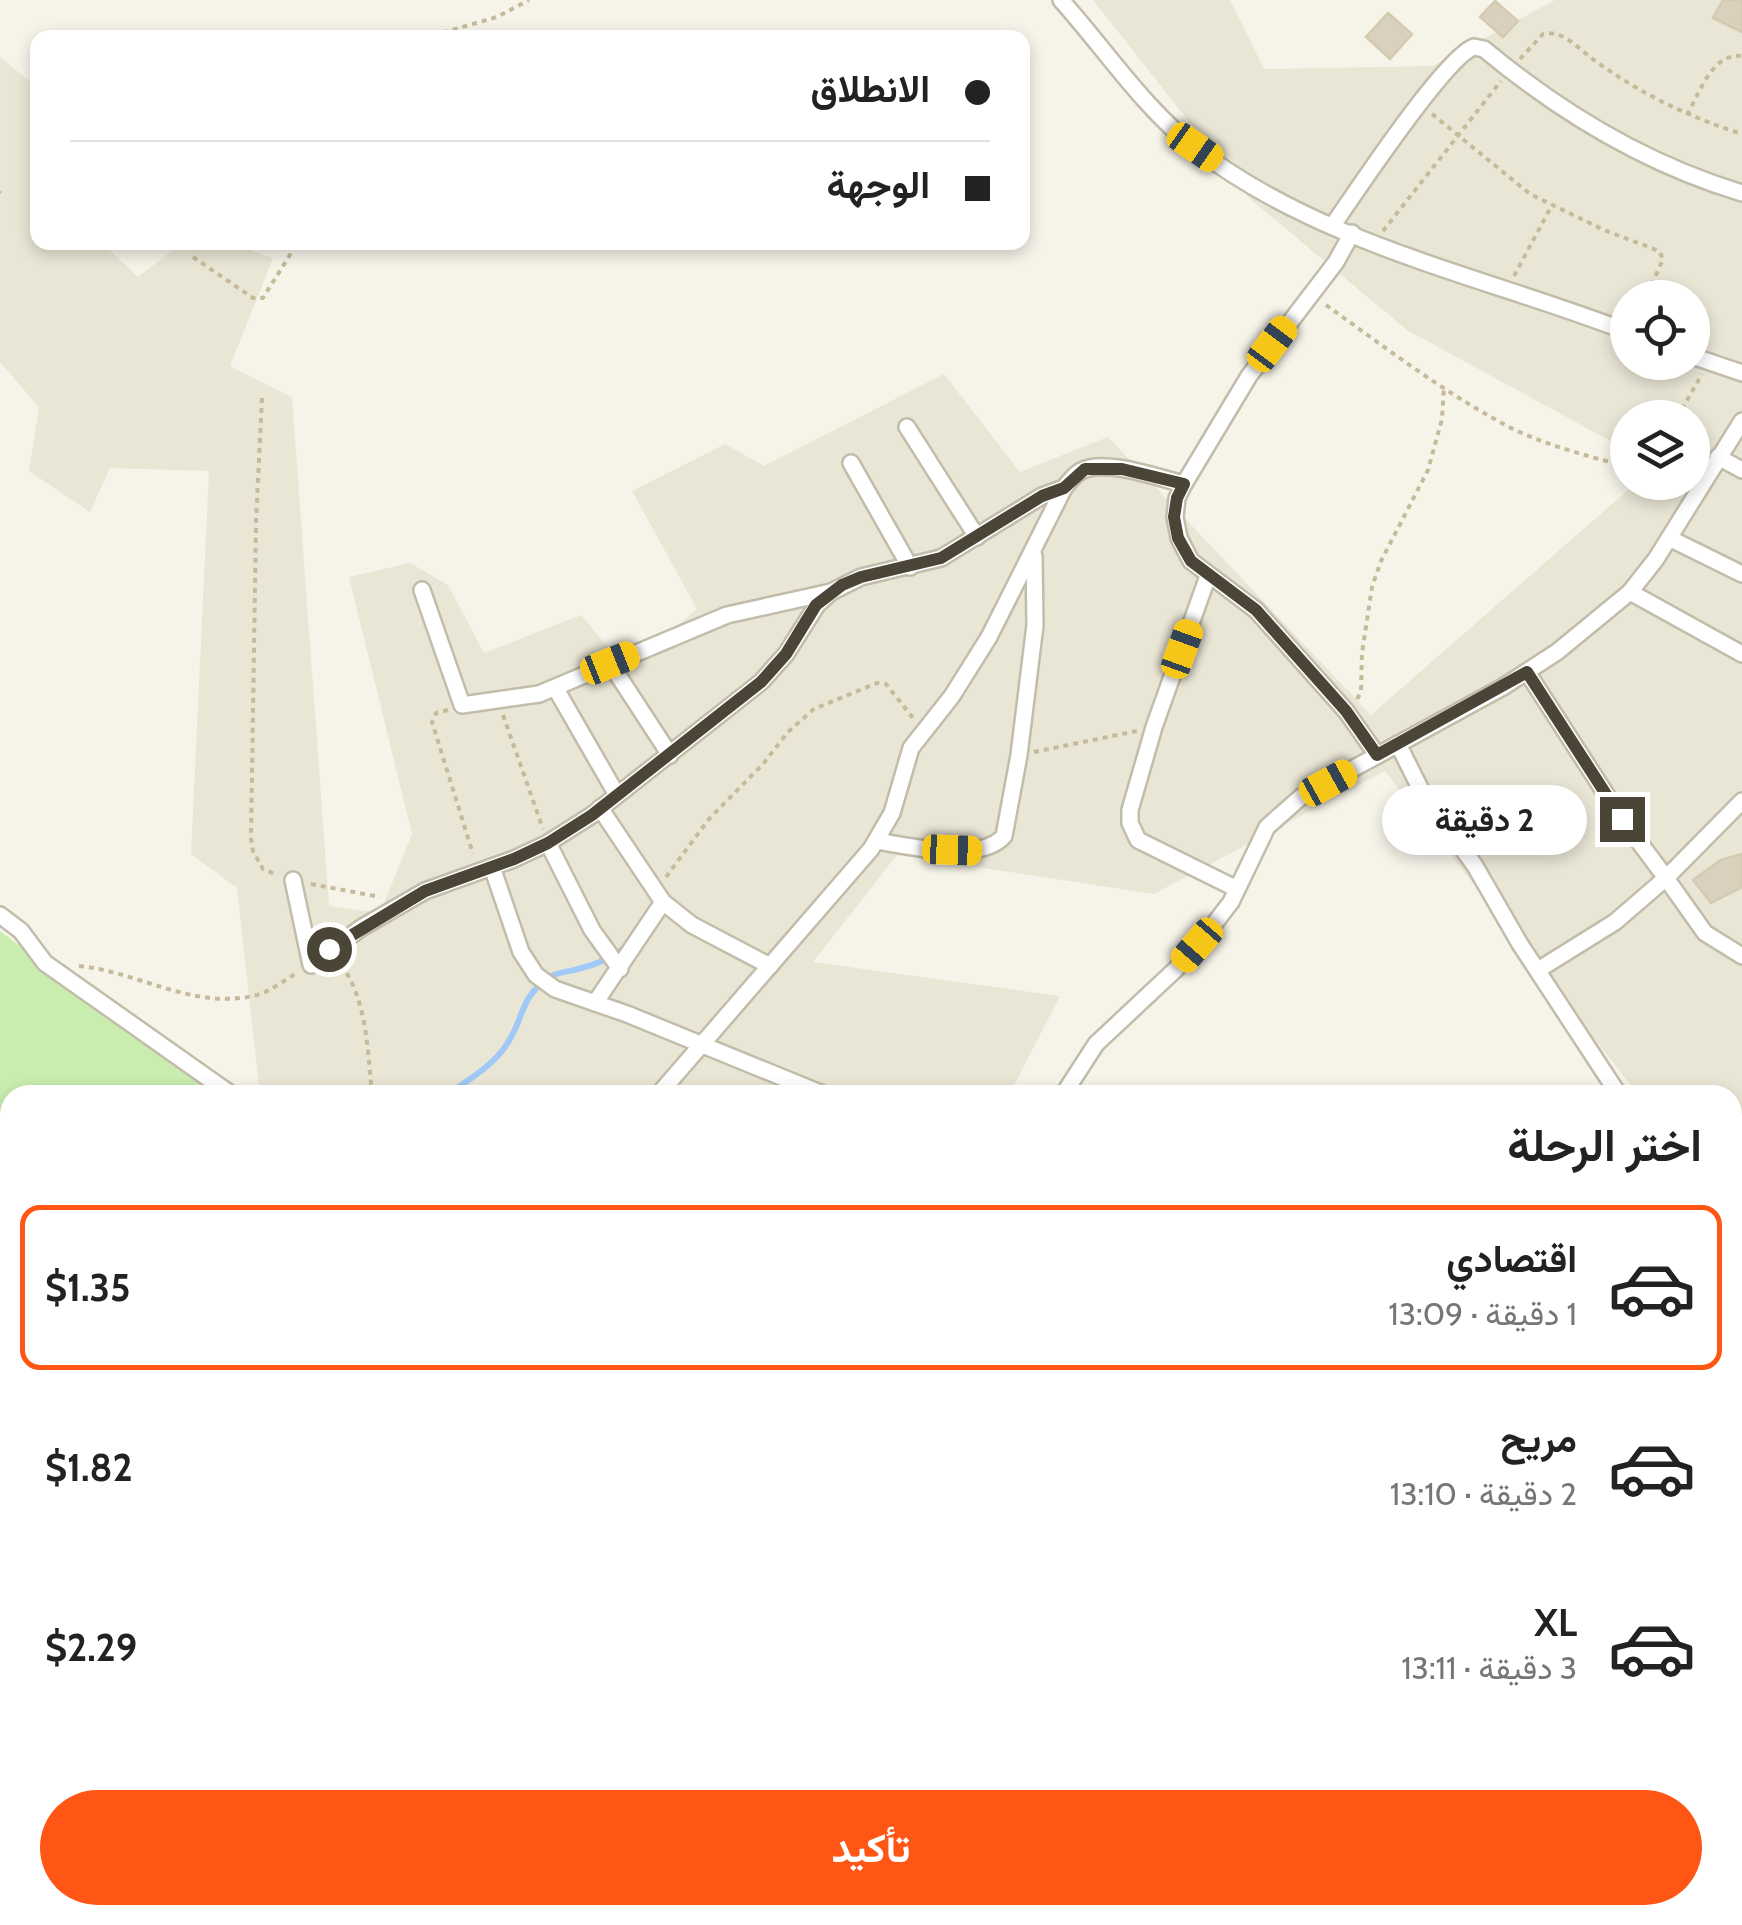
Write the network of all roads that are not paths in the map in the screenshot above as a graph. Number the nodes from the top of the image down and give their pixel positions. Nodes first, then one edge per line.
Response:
1 (1065, 3) edge
2 (1742, 193) edge
3 (1333, 224) junction
4 (1352, 233) junction
5 (1610, 326) edge
6 (1710, 362) edge
7 (1742, 373) edge
8 (1742, 421) edge
9 (907, 427) dead end
10 (1718, 457) junction
11 (851, 463) dead end
12 (1742, 470) edge
13 (1184, 484) junction
14 (1064, 488) junction
15 (977, 537) junction
16 (1669, 538) junction
17 (1034, 552) junction
18 (910, 568) junction
19 (1742, 574) edge
20 (1208, 576) junction
21 (422, 590) dead end
22 (831, 592) junction
23 (1630, 592) junction
24 (1742, 654) edge
25 (610, 663) junction
26 (1527, 672) junction
27 (556, 688) junction
28 (1398, 744) junction
29 (670, 755) junction
30 (1377, 755) junction
31 (617, 794) junction
32 (1742, 800) edge
33 (600, 808) junction
34 (876, 841) junction
35 (548, 843) junction
36 (485, 869) junction
37 (1666, 878) junction
38 (293, 880) road end
39 (1238, 889) junction
40 (661, 898) junction
41 (0, 915) edge
42 (1742, 956) edge
43 (770, 966) junction
44 (620, 968) junction
45 (1538, 970) junction
46 (595, 1003) junction
47 (703, 1045) junction
48 (218, 1085) edge
49 (667, 1085) edge
50 (801, 1085) edge
51 (1069, 1085) edge
52 (1613, 1085) edge

1 - 3 street
2 - 3 street
3 - 4 street
4 - 5 street
4 - 13 street
6 - 7 street
8 - 10 street
9 - 15 street
10 - 12 street
10 - 16 street
11 - 18 street
13 - 14 street
13 - 20 street
14 - 15 street
14 - 17 street
15 - 18 street
16 - 19 street
16 - 23 street
17 - 34 street
17 - 34 street
18 - 22 street
20 - 30 street
20 - 39 street
21 - 27 street
22 - 25 street
22 - 29 street
23 - 24 street
23 - 26 street
25 - 27 street
25 - 29 street
26 - 28 street
26 - 37 street
27 - 31 street
28 - 30 street
28 - 45 street
29 - 31 street
30 - 39 street
31 - 33 street
32 - 37 street
33 - 35 street
33 - 40 street
34 - 43 street
35 - 36 street
35 - 44 street
36 - 38 street
36 - 46 street
37 - 42 street
37 - 45 street
39 - 51 street
40 - 43 street
40 - 44 street
41 - 48 street
43 - 47 street
44 - 46 street
45 - 52 street
46 - 47 street
47 - 49 street
47 - 50 street

